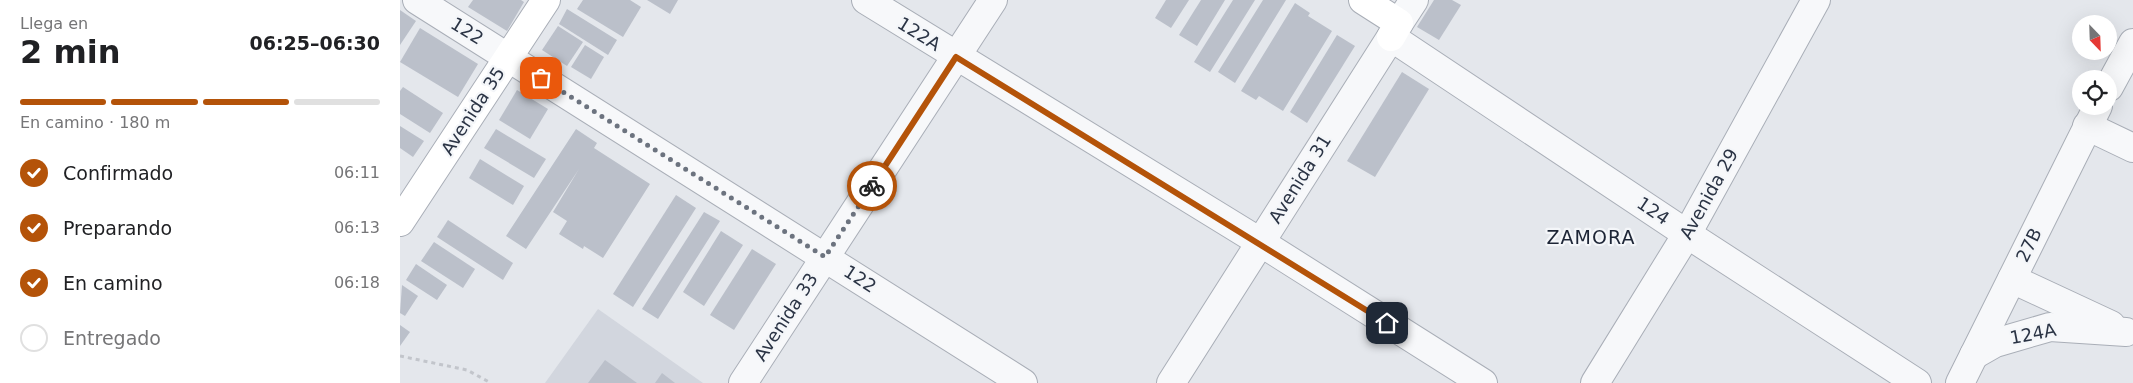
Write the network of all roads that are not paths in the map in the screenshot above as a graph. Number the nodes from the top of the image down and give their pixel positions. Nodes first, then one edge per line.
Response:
1 (417, 0) edge
2 (546, 0) edge
3 (866, 0) edge
4 (993, 0) edge
5 (1364, 0) edge
6 (1414, 0) edge
7 (1816, 0) edge
8 (1395, 30) junction
9 (2133, 44) edge
10 (508, 57) junction
11 (956, 57) junction
12 (2117, 73) edge
13 (2092, 116) edge
14 (2133, 148) edge
15 (400, 222) edge
16 (1687, 234) junction
17 (1260, 242) junction
18 (825, 257) junction
19 (2012, 279) junction
20 (2130, 334) edge
21 (1974, 355) junction
22 (743, 383) edge
23 (1023, 383) edge
24 (1171, 383) edge
25 (1483, 383) edge
26 (1595, 383) edge
27 (1917, 383) edge
28 (1960, 383) edge

1 - 10 street, 122
2 - 10 street, Avenida 35
3 - 11 street, 122A
4 - 11 street, Avenida 33
5 - 8 street, 124
6 - 8 street, Avenida 31
7 - 16 street, Avenida 29
8 - 16 street, 124
8 - 17 street, Avenida 31
9 - 12 street
10 - 15 street, Avenida 35
10 - 18 street, 122
11 - 17 street, 122A
11 - 18 street, Avenida 33
13 - 14 street
13 - 19 street, 27B
16 - 26 street, Avenida 29
16 - 27 street, 124
17 - 24 street, Avenida 31
17 - 25 street, 122A
18 - 22 street, Avenida 33
18 - 23 street, 122
19 - 20 street, 124A
19 - 21 street, 27B
20 - 21 street, 124A
21 - 28 street, 27B

